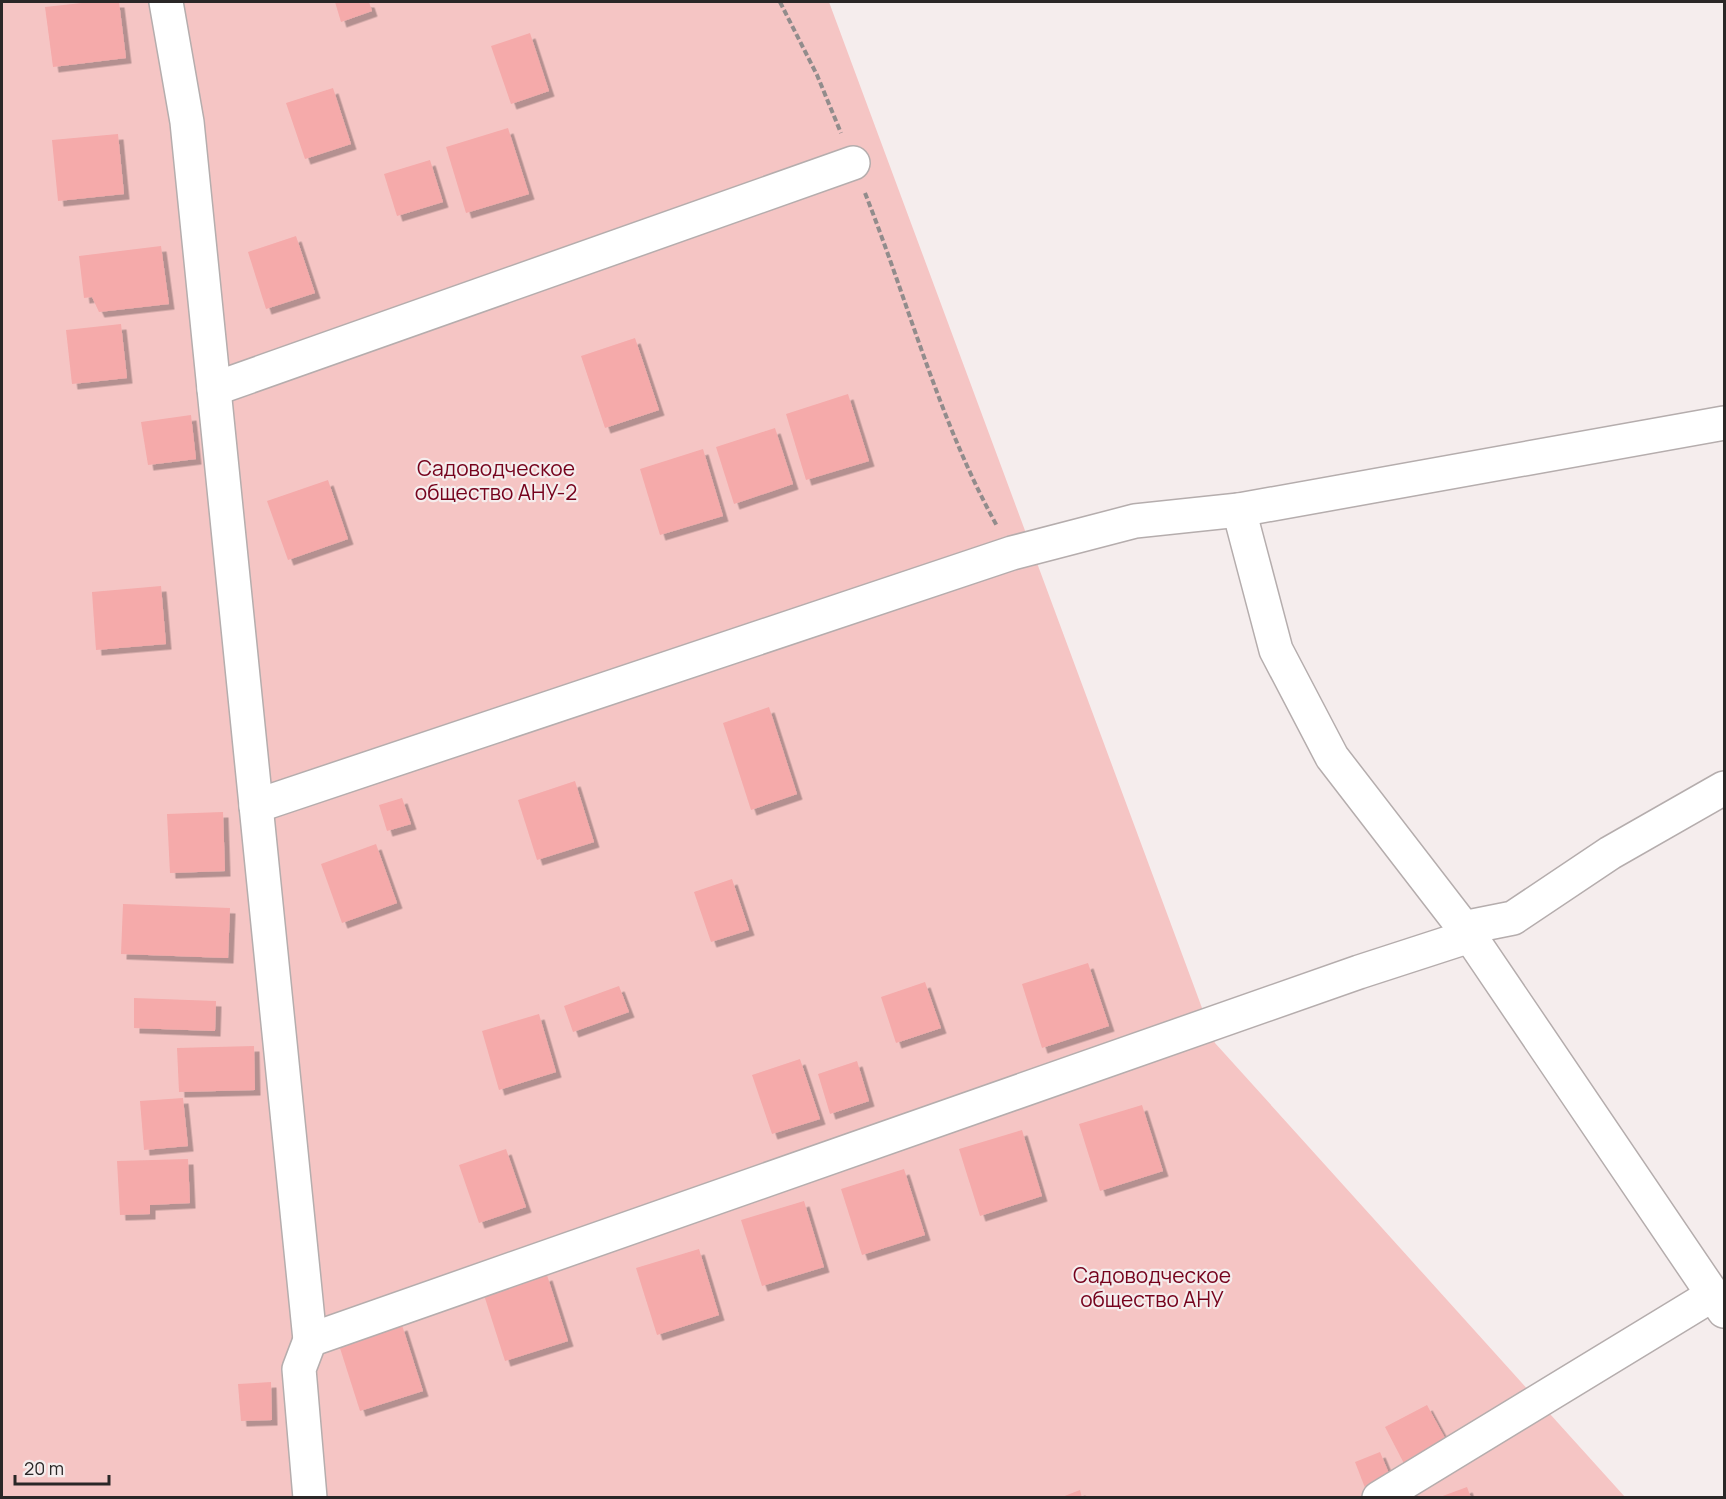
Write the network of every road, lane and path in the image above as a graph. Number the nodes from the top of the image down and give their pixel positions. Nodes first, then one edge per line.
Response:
1 (166, 2) edge
2 (780, 2) edge
3 (853, 163) junction
4 (214, 389) junction
5 (1725, 423) edge
6 (1239, 510) junction
7 (1012, 553) junction
8 (1725, 788) edge
9 (256, 806) junction
10 (1466, 932) junction
11 (1719, 1303) edge
12 (310, 1340) junction
13 (310, 1497) edge
14 (1379, 1497) edge

1 - 4 street
2 - 3 path
3 - 4 street
3 - 7 path
4 - 9 street
5 - 6 street
6 - 7 street
6 - 10 street
7 - 9 street
8 - 10 street
9 - 12 street
10 - 11 street
10 - 12 street
11 - 14 street
12 - 13 street

